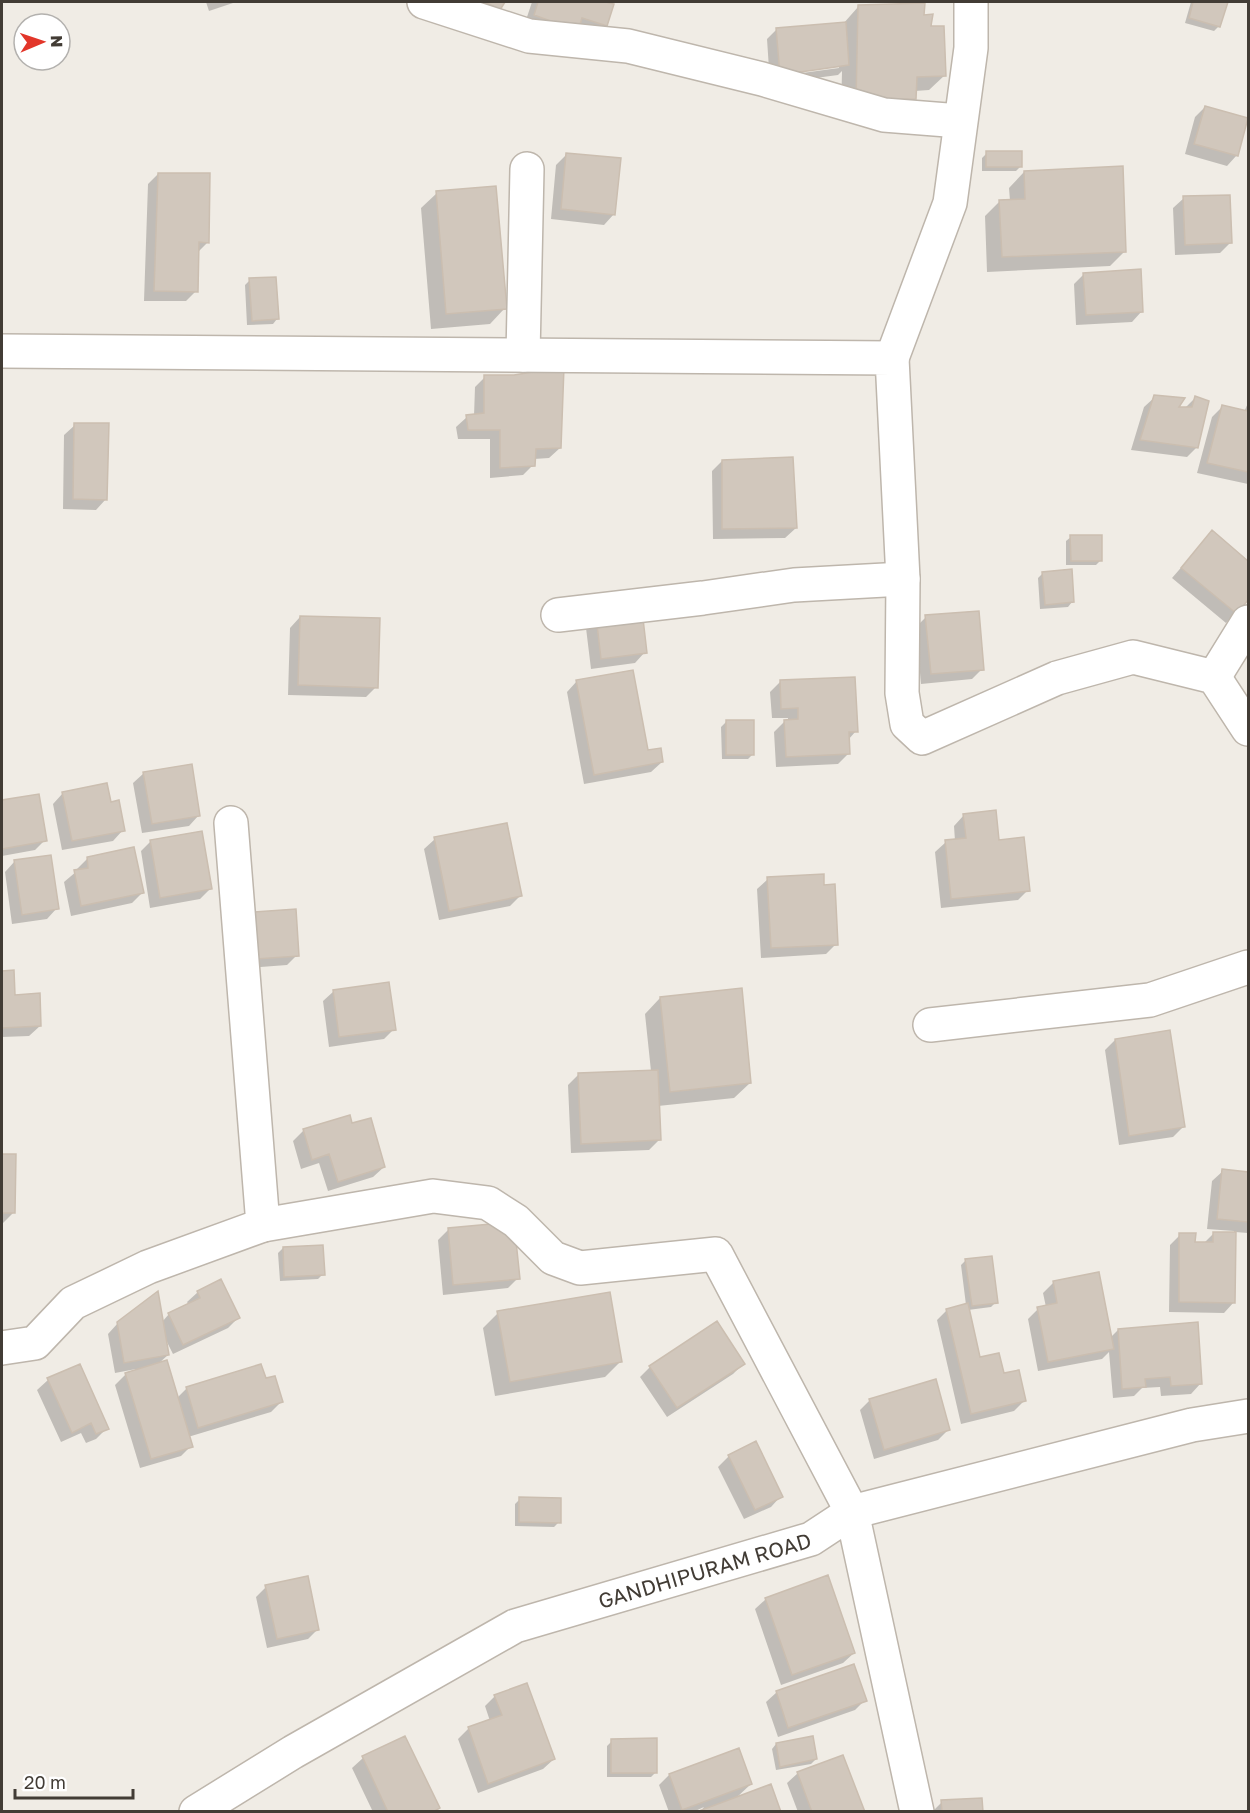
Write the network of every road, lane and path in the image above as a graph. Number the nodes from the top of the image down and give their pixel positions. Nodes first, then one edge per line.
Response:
1 (424, 2) edge
2 (971, 2) edge
3 (960, 121) junction
4 (526, 169) dead end
5 (2, 351) edge
6 (523, 355) junction
7 (891, 358) junction
8 (903, 579) junction
9 (558, 615) dead end
10 (1248, 622) edge
11 (1214, 677) junction
12 (1248, 729) edge
13 (231, 823) dead end
14 (1248, 967) edge
15 (930, 1025) dead end
16 (263, 1225) junction
17 (2, 1348) edge
18 (1248, 1416) edge
19 (852, 1512) junction
20 (196, 1812) edge
21 (916, 1812) edge

1 - 3 street
2 - 3 street
3 - 7 street
4 - 6 street
5 - 6 street
6 - 7 street
7 - 8 street
8 - 9 street
8 - 11 street
10 - 11 street
11 - 12 street
13 - 16 street
14 - 15 street
16 - 17 street
16 - 19 street
18 - 19 street, GANDHIPURAM ROAD
19 - 20 street, GANDHIPURAM ROAD
19 - 21 street

